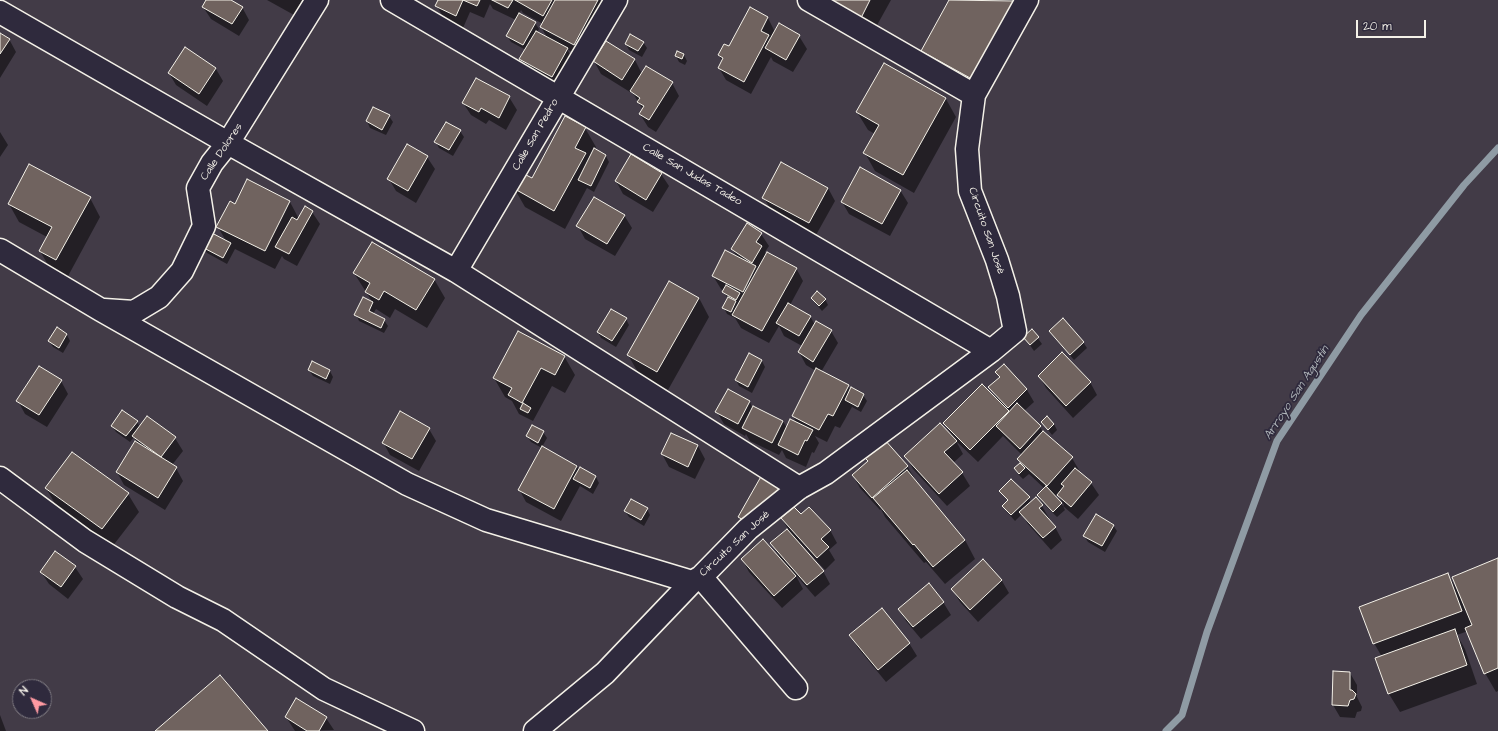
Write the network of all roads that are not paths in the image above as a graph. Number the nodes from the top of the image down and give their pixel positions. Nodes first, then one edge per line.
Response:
1 (317, 0) edge
2 (392, 0) edge
3 (616, 0) edge
4 (809, 0) edge
5 (1027, 0) edge
6 (0, 12) edge
7 (974, 95) junction
8 (558, 97) junction
9 (228, 144) junction
10 (0, 250) edge
11 (456, 271) junction
12 (101, 310) junction
13 (991, 352) junction
14 (0, 478) edge
15 (799, 488) junction
16 (697, 579) junction
17 (796, 688) dead end
18 (413, 731) edge
19 (535, 731) edge

1 - 9 street, Calle Dolores
2 - 8 street, Calle San Judas Tadeo
3 - 8 street, Calle San Pedro
4 - 7 street
5 - 7 street, Circuito San José
6 - 9 street
7 - 13 street, Circuito San José
8 - 11 street, Calle San Pedro
8 - 13 street, Calle San Judas Tadeo
9 - 11 street
9 - 12 street, Calle Dolores
10 - 12 street
11 - 15 street
12 - 16 street
13 - 15 street, Circuito San José
14 - 18 street
15 - 16 street, Circuito San José
16 - 17 street
16 - 19 street, Circuito San José

